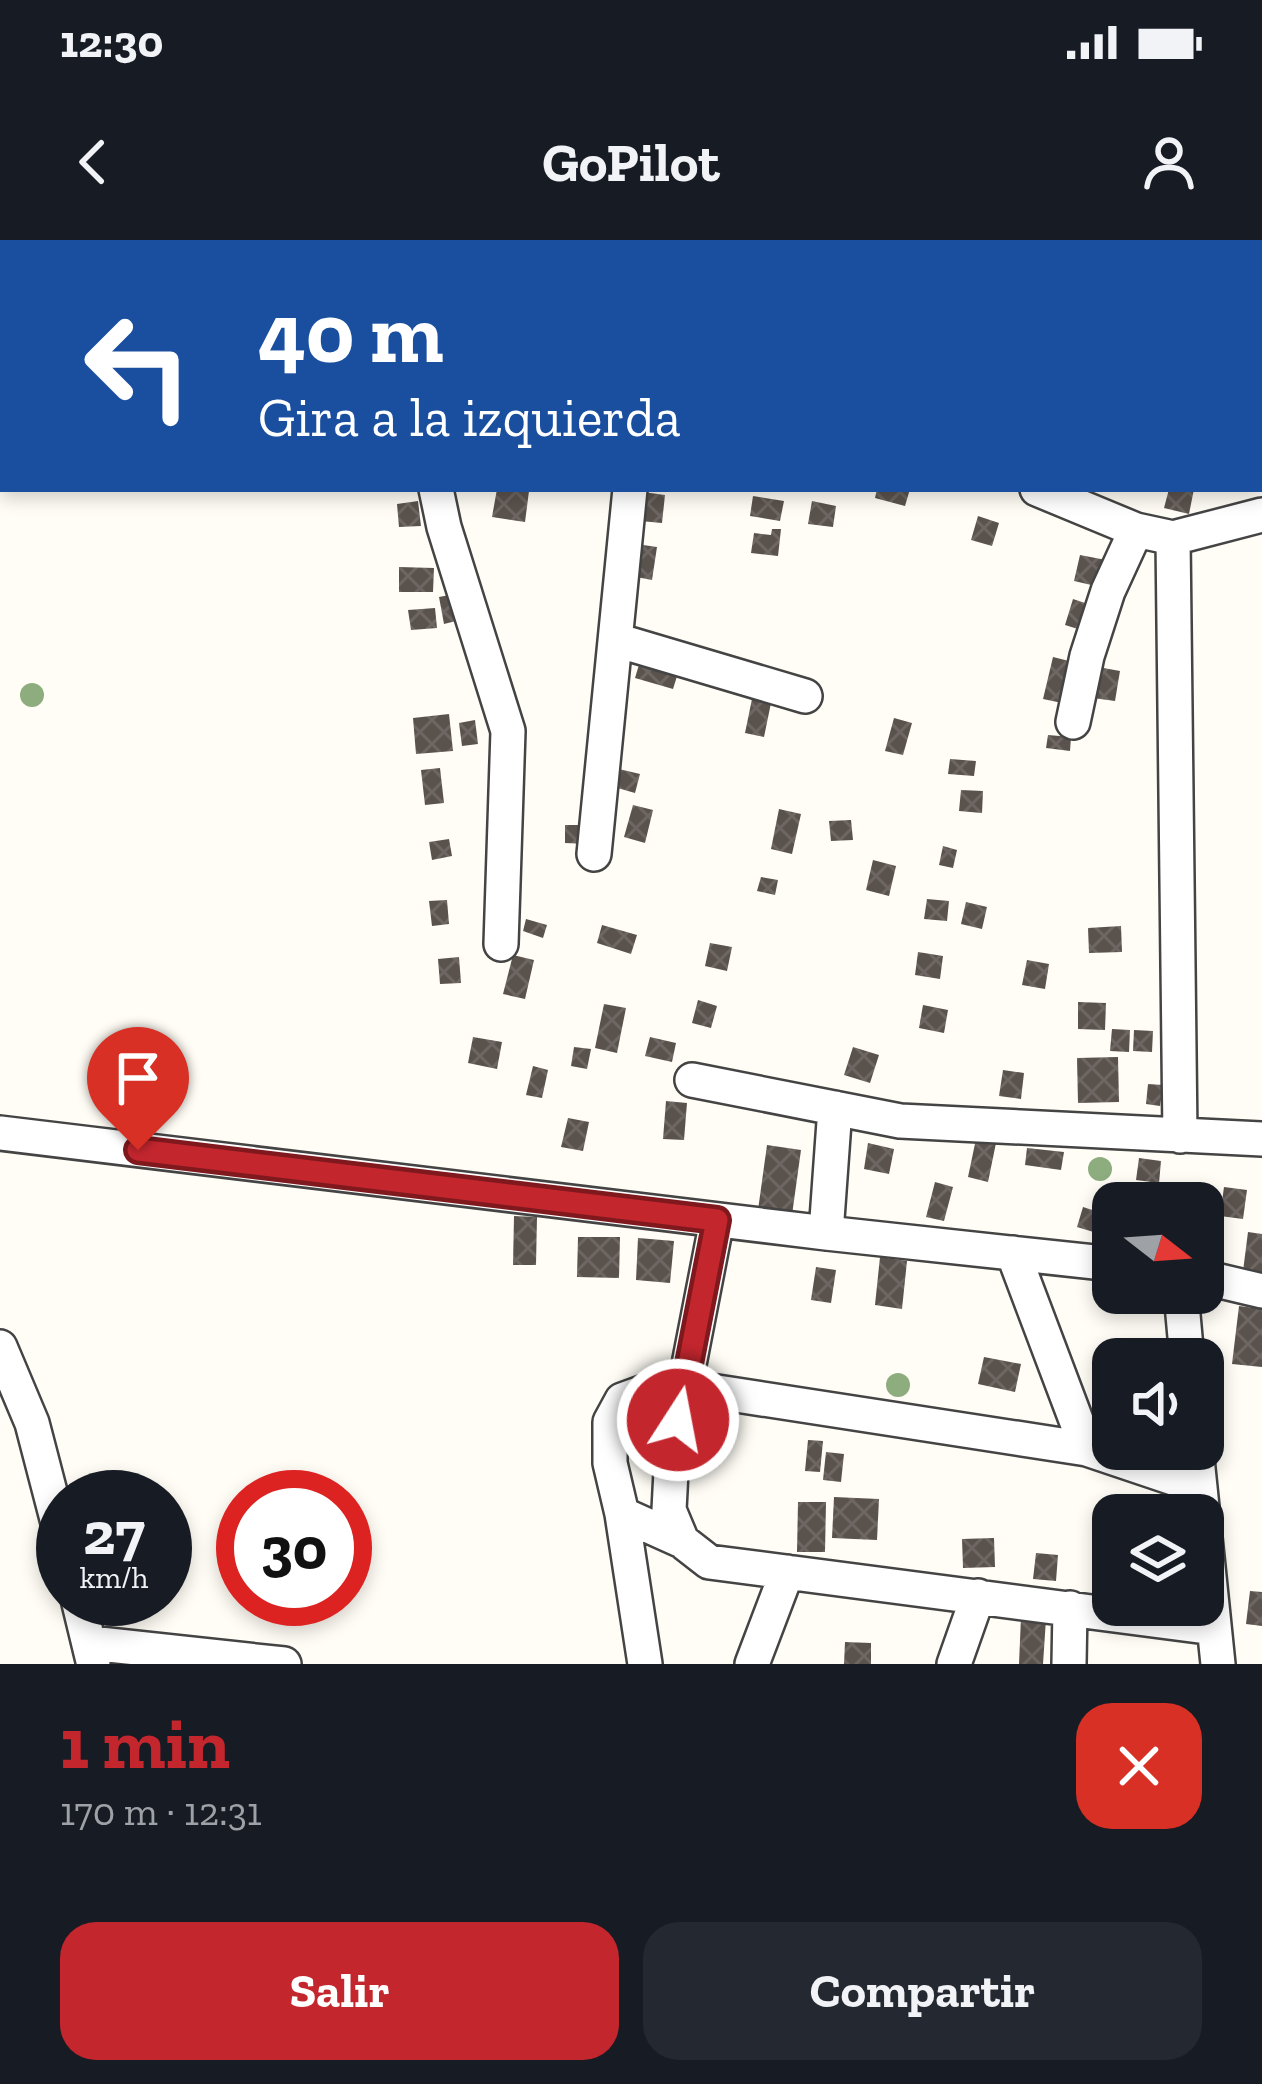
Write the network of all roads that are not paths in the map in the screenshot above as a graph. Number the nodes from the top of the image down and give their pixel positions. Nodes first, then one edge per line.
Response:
1 (437, 492) edge
2 (630, 492) edge
3 (1043, 492) edge
4 (1258, 508) edge
5 (1136, 530) junction
6 (1173, 538) junction
7 (616, 640) junction
8 (805, 696) dead end
9 (1073, 722) dead end
10 (594, 854) dead end
11 (501, 944) dead end
12 (692, 1080) dead end
13 (835, 1108) junction
14 (0, 1133) edge
15 (1180, 1136) junction
16 (1262, 1138) edge
17 (717, 1220) junction
18 (826, 1233) junction
19 (1012, 1253) junction
20 (1092, 1262) edge
21 (1224, 1282) edge
22 (1262, 1291) edge
23 (0, 1347) edge
24 (685, 1387) junction
25 (1087, 1449) junction
26 (44, 1470) edge
27 (1176, 1494) edge
28 (622, 1514) junction
29 (682, 1541) junction
30 (787, 1572) junction
31 (978, 1596) junction
32 (1070, 1608) junction
33 (1214, 1628) joint
34 (92, 1654) edge
35 (284, 1664) edge
36 (645, 1664) edge
37 (752, 1664) edge
38 (954, 1664) edge
39 (1069, 1664) edge
40 (1218, 1664) edge

1 - 11 street
2 - 7 street
3 - 5 street
4 - 6 street
5 - 6 street
5 - 9 street
6 - 15 street
7 - 8 street
7 - 10 street
12 - 13 street
13 - 15 street
13 - 18 street
14 - 17 street
15 - 16 street
17 - 18 street
17 - 24 street
18 - 19 street
19 - 20 street
19 - 25 street
21 - 22 street
23 - 26 street
24 - 25 street
24 - 28 street
24 - 29 street
25 - 27 street
28 - 29 street
28 - 36 street
29 - 30 street
30 - 31 street
30 - 37 street
31 - 32 street
31 - 38 street
32 - 33 street
32 - 39 street
33 - 40 street
34 - 35 street

